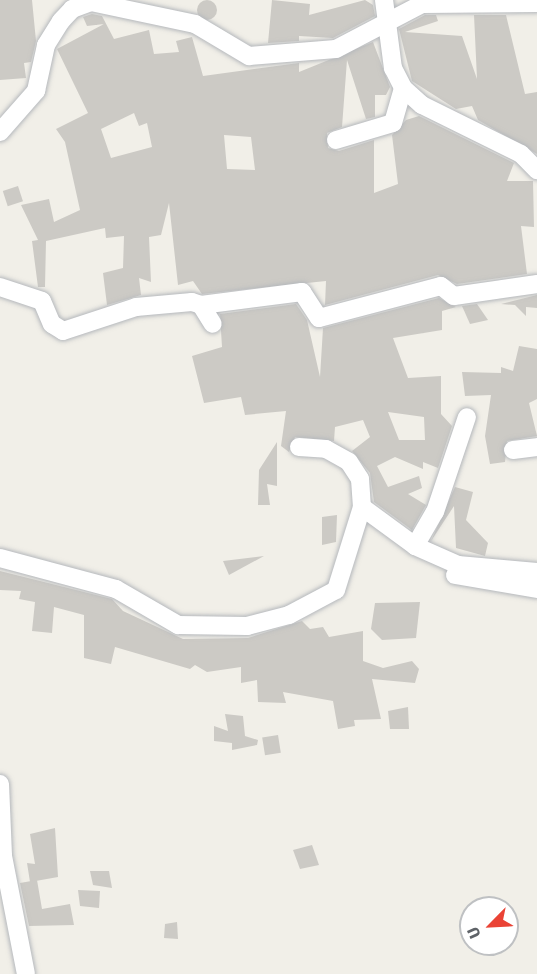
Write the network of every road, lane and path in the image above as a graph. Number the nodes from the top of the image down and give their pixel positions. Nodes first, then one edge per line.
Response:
1 (384, 0) edge
2 (537, 3) edge
3 (386, 21) junction
4 (403, 88) junction
5 (0, 132) edge
6 (336, 140) dead end
7 (537, 170) edge
8 (537, 284) edge
9 (0, 287) edge
10 (201, 305) junction
11 (213, 324) dead end
12 (467, 417) dead end
13 (299, 447) dead end
14 (537, 447) edge
15 (513, 450) dead end
16 (362, 507) junction
17 (415, 546) junction
18 (0, 558) edge
19 (537, 572) edge
20 (451, 574) dead end
21 (537, 589) edge
22 (0, 784) edge
23 (26, 974) edge

1 - 3 street
2 - 3 street
3 - 4 street
3 - 5 street
4 - 6 street
4 - 7 street
8 - 10 street
9 - 10 street
10 - 11 street
12 - 17 street
13 - 16 street
14 - 15 street
16 - 17 street
16 - 18 street
17 - 19 street
20 - 21 street
22 - 23 street

